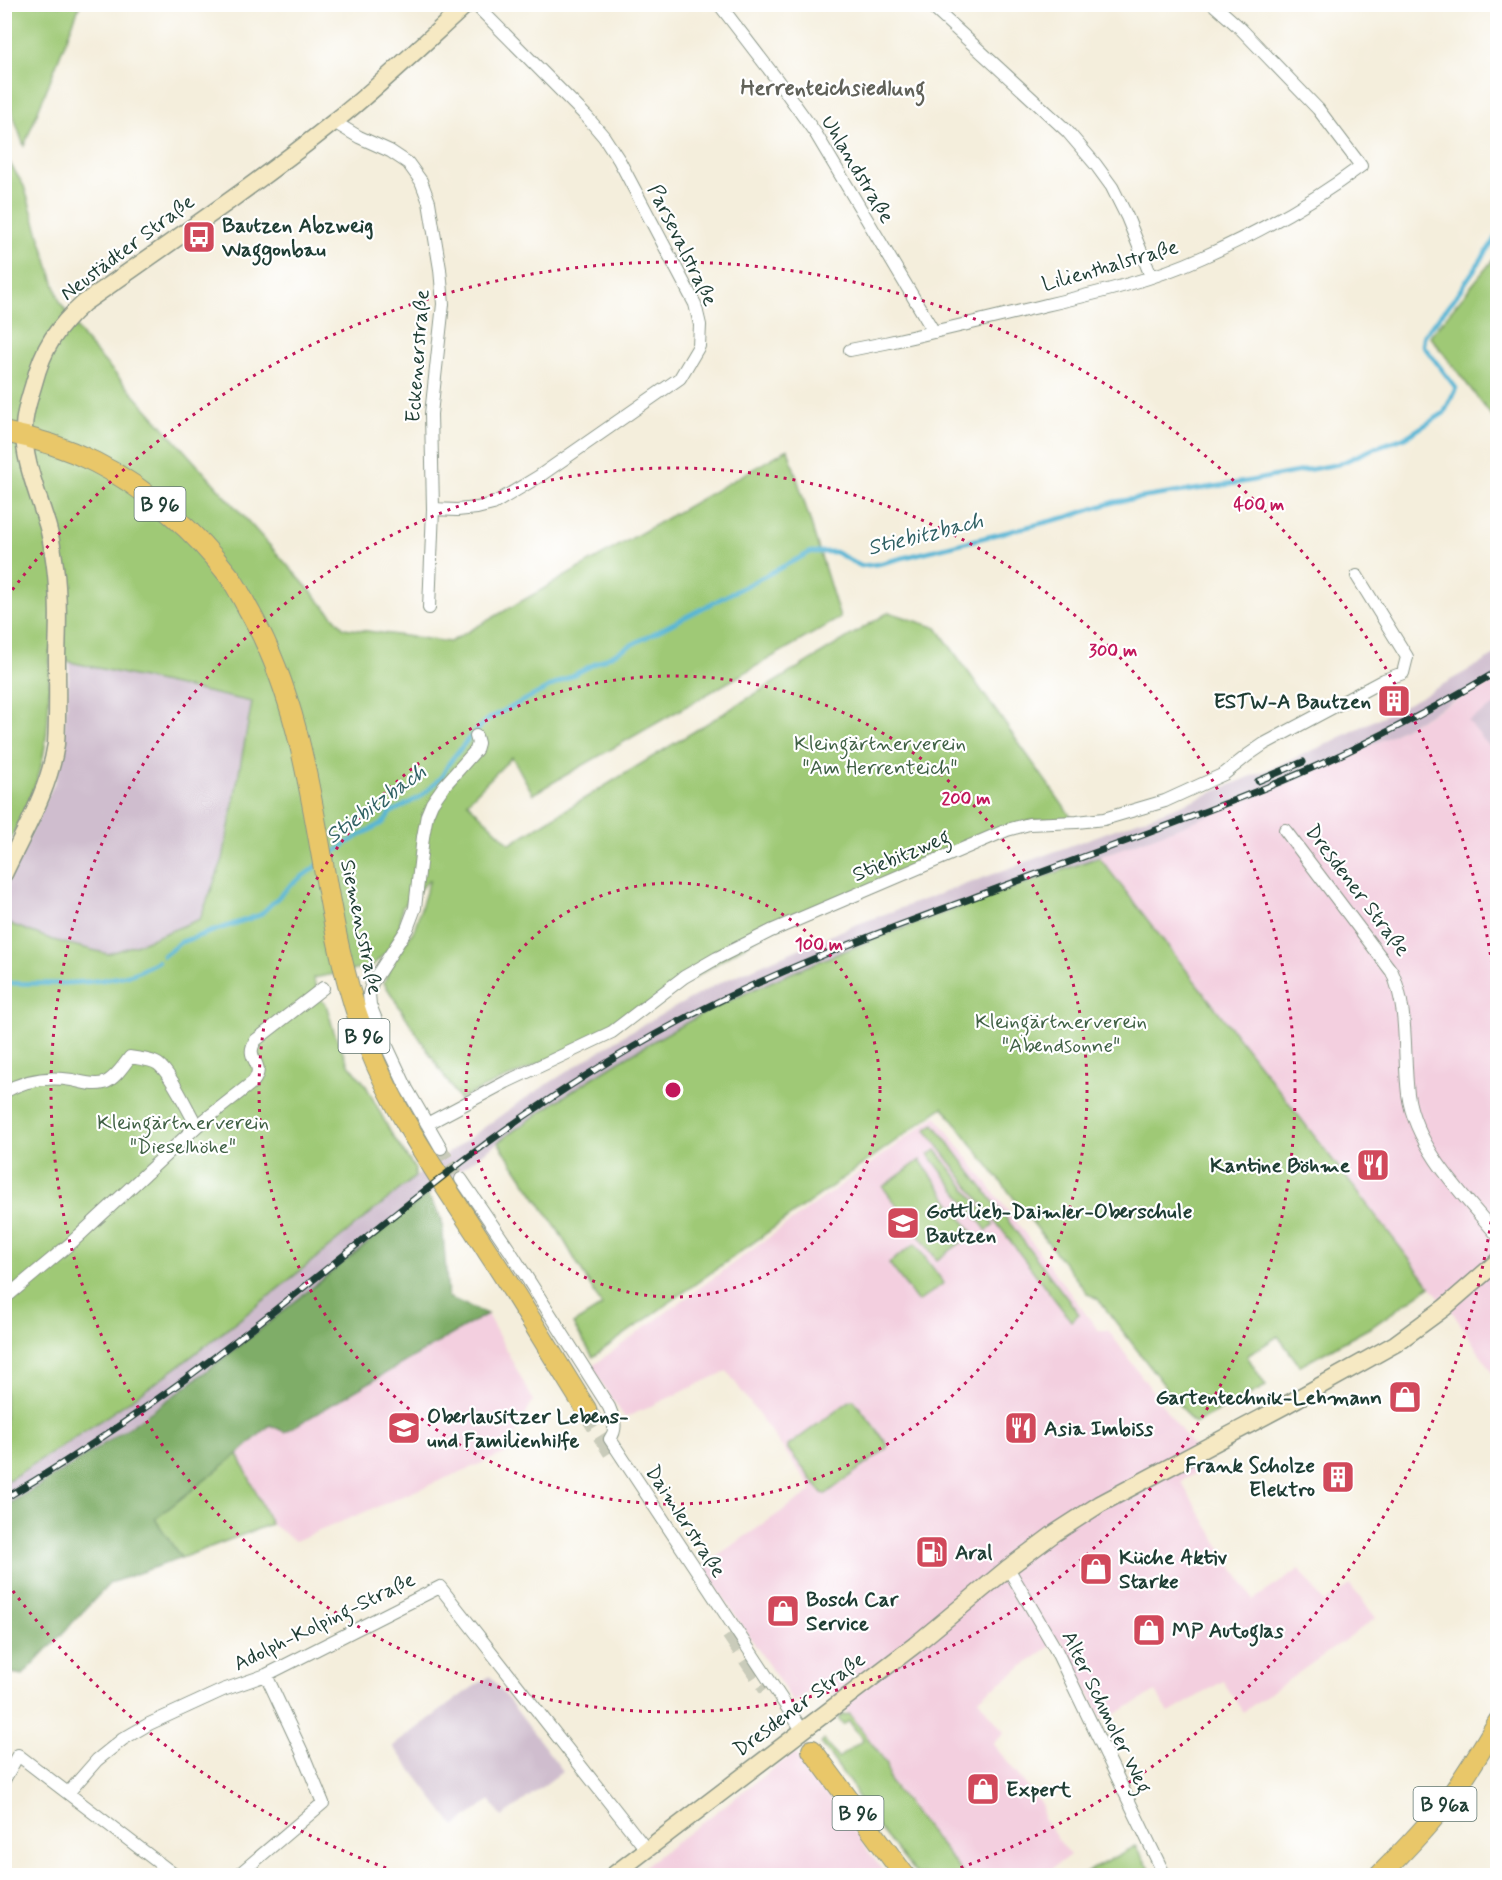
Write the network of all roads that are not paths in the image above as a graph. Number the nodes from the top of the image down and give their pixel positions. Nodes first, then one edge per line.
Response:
1 (467, 4) edge
2 (475, 4) edge
3 (719, 4) edge
4 (929, 4) edge
5 (1213, 4) edge
6 (334, 122) junction
7 (1151, 276) junction
8 (933, 332) junction
9 (850, 350) dead end
10 (4, 432) edge
11 (24, 436) junction
12 (433, 509) junction
13 (1357, 576) dead end
14 (429, 608) dead end
15 (476, 736) dead end
16 (1285, 830) dead end
17 (4, 873) edge
18 (323, 988) dead end
19 (4, 1092) edge
20 (427, 1124) junction
21 (197, 1126) junction
22 (441, 1148) tunnel mouth
23 (461, 1179) tunnel mouth
24 (1497, 1236) edge
25 (1497, 1261) edge
26 (4, 1299) edge
27 (586, 1409) tunnel mouth
28 (1008, 1568) junction
29 (266, 1675) junction
30 (1497, 1722) edge
31 (802, 1730) junction
32 (812, 1750) dead end
33 (4, 1780) edge
34 (68, 1793) junction
35 (646, 1849) junction
36 (176, 1875) edge
37 (237, 1875) edge
38 (612, 1875) edge
39 (904, 1875) edge
40 (1165, 1875) edge
41 (1379, 1875) edge

1 - 6 street, Neustädter Straße
2 - 12 street, Parsevalstraße
3 - 8 street, Uhlandstraße
4 - 7 street
5 - 7 street, Lilienthalstraße
6 - 11 street, Neustädter Straße
6 - 12 street, Eckenerstraße
7 - 8 street, Lilienthalstraße
8 - 9 street, Lilienthalstraße
10 - 11 main road, Siemensstraße / B 96
11 - 17 street, Neustädter Straße
11 - 27 main road, Siemensstraße / B 96
12 - 14 street, Eckenerstraße
13 - 20 street, Stiebitzweg
15 - 20 street
16 - 24 street, Dresdener Straße
18 - 21 street
19 - 21 street
20 - 22 street
21 - 26 street
23 - 31 street, Daimlerstraße
25 - 28 street, Dresdener Straße
28 - 31 street, Dresdener Straße
28 - 40 street, Alter Schmoler Weg
29 - 34 street, Adolph-Kolping-Straße
29 - 35 street, Adolph-Kolping-Straße
29 - 37 street
30 - 41 main road, B 96a
31 - 35 street, Dresdener Straße
32 - 39 main road, B 96
33 - 34 street
34 - 36 street
35 - 38 street, Dresdener Straße

